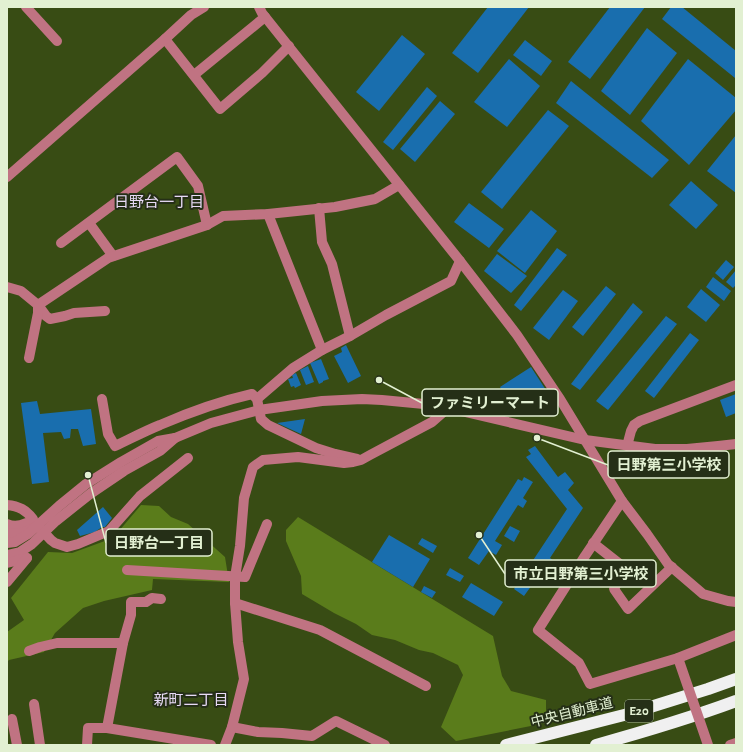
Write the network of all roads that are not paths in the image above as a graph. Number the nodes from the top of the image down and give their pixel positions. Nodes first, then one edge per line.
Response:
1 (26, 7) edge
2 (204, 7) edge
3 (259, 7) edge
4 (265, 17) junction
5 (165, 39) junction
6 (57, 41) dead end
7 (289, 46) junction
8 (194, 75) junction
9 (7, 177) edge
10 (399, 185) junction
11 (319, 208) junction
12 (268, 214) junction
13 (88, 223) junction
14 (208, 225) junction
15 (61, 243) dead end
16 (113, 256) junction
17 (460, 261) junction
18 (7, 287) edge
19 (38, 305) junction
20 (105, 311) dead end
21 (350, 336) junction
22 (322, 350) junction
23 (29, 358) dead end
24 (736, 385) edge
25 (102, 399) dead end
26 (257, 399) junction
27 (448, 408) junction
28 (258, 410) junction
29 (585, 440) junction
30 (736, 444) edge
31 (627, 446) junction
32 (188, 458) dead end
33 (361, 460) junction
34 (622, 502) junction
35 (7, 505) edge
36 (7, 524) edge
37 (267, 524) dead end
38 (41, 529) junction
39 (7, 533) edge
40 (7, 543) edge
41 (593, 543) junction
42 (7, 555) edge
43 (7, 563) edge
44 (672, 567) junction
45 (127, 570) dead end
46 (235, 577) junction
47 (7, 582) edge
48 (161, 599) dead end
49 (736, 602) edge
50 (235, 603) junction
51 (736, 635) edge
52 (123, 643) junction
53 (29, 651) dead end
54 (678, 658) junction
55 (736, 679) edge
56 (426, 686) dead end
57 (736, 701) edge
58 (34, 704) dead end
59 (12, 719) dead end
60 (232, 727) junction
61 (107, 728) junction
62 (736, 743) edge
63 (17, 745) edge
64 (40, 745) edge
65 (87, 745) edge
66 (211, 745) edge
67 (225, 745) edge
68 (385, 745) edge
69 (506, 745) edge
70 (596, 745) edge
71 (708, 745) edge
72 (730, 745) edge

1 - 6 street
2 - 5 street
3 - 4 street
4 - 7 street
4 - 8 street
5 - 8 street
5 - 9 street
7 - 8 street
7 - 10 street
10 - 11 street
10 - 17 street
11 - 12 street
11 - 21 street
12 - 14 street
12 - 22 street
13 - 14 street
13 - 15 street
13 - 16 street
14 - 16 street
16 - 19 street
17 - 21 street
17 - 29 street
18 - 19 street
19 - 20 street
19 - 23 street
21 - 22 street
22 - 26 street
24 - 31 street
25 - 26 street
26 - 28 street
27 - 28 street
27 - 29 street
27 - 33 street
28 - 33 street
28 - 38 street
29 - 31 street
29 - 34 street
30 - 31 street
32 - 38 street
33 - 46 street
34 - 41 street
34 - 44 street
35 - 36 street
37 - 46 street
38 - 39 street
38 - 40 street
38 - 42 street
41 - 44 street
41 - 54 street
43 - 47 street
44 - 49 street
45 - 46 street
46 - 50 street
48 - 52 street
50 - 56 street
50 - 60 street
51 - 54 street
52 - 53 street
52 - 61 street
54 - 71 street, bridge
55 - 69 highway, 中央自動車道 / E20
57 - 70 highway, E20
58 - 64 street
59 - 63 street
60 - 67 street
60 - 68 street
61 - 65 street
61 - 66 street
62 - 72 street

